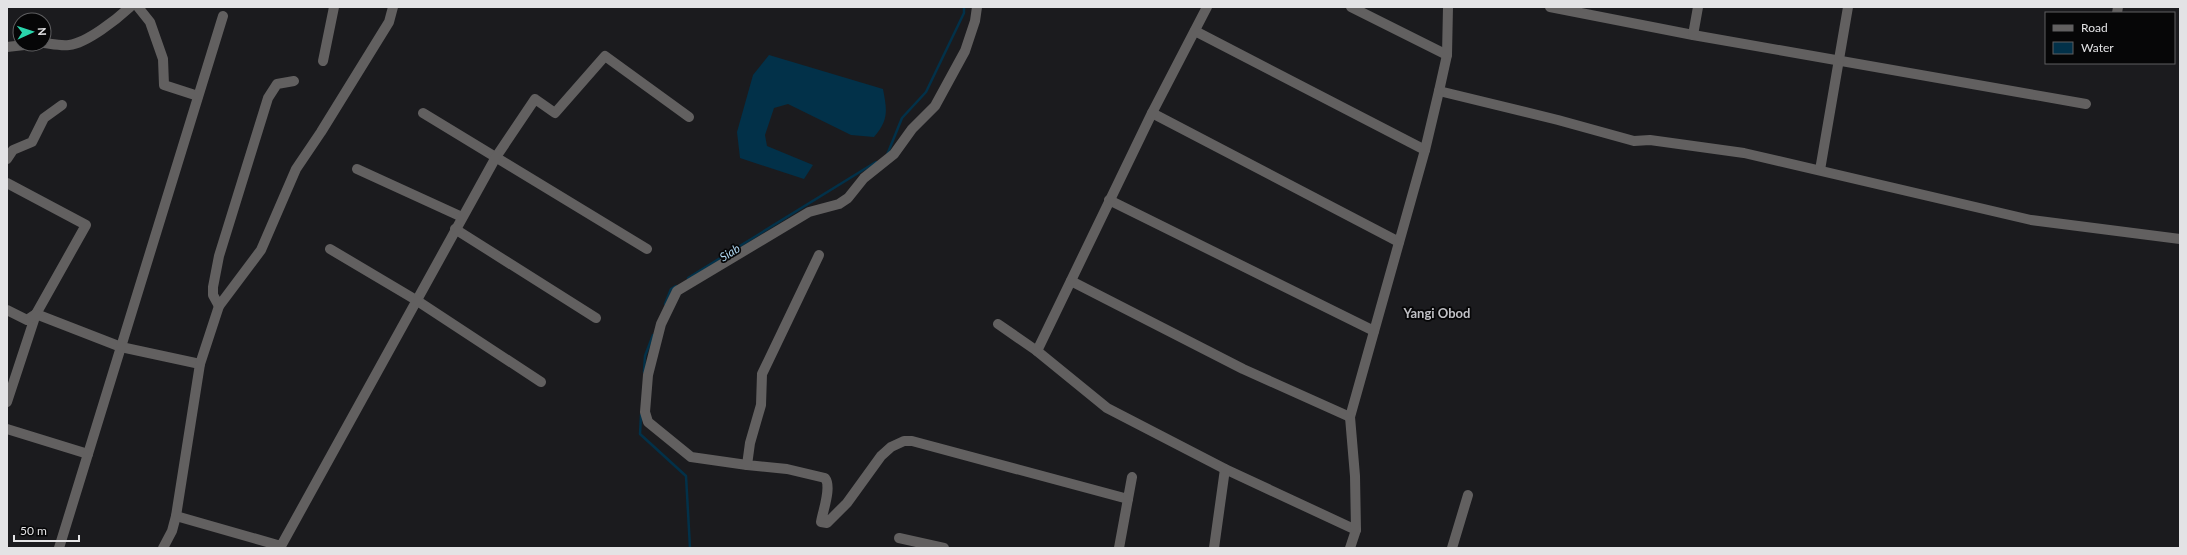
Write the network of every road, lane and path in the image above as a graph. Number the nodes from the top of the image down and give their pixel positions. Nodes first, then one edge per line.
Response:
1 (130, 7) edge
2 (138, 7) edge
3 (334, 7) edge
4 (393, 7) edge
5 (977, 7) edge
6 (1207, 7) edge
7 (1351, 7) edge
8 (1448, 7) edge
9 (1550, 7) edge
10 (1698, 7) edge
11 (1848, 7) edge
12 (1602, 12) edge
13 (223, 16) dead end
14 (1195, 32) junction
15 (1693, 35) junction
16 (52, 44) edge
17 (1447, 56) junction
18 (1840, 60) junction
19 (323, 62) dead end
20 (294, 81) dead end
21 (1439, 91) junction
22 (198, 96) junction
23 (2086, 104) dead end
24 (62, 105) dead end
25 (423, 113) dead end
26 (1152, 113) junction
27 (689, 116) dead end
28 (1425, 150) junction
29 (496, 157) junction
30 (7, 159) edge
31 (357, 169) dead end
32 (1820, 170) junction
33 (7, 183) edge
34 (1110, 200) junction
35 (462, 218) junction
36 (455, 230) junction
37 (2180, 239) edge
38 (1399, 242) junction
39 (330, 249) dead end
40 (647, 249) dead end
41 (819, 255) dead end
42 (1071, 281) junction
43 (416, 300) junction
44 (219, 306) junction
45 (7, 310) edge
46 (36, 314) junction
47 (596, 318) dead end
48 (998, 324) dead end
49 (1374, 331) junction
50 (121, 347) junction
51 (1037, 351) junction
52 (200, 364) junction
53 (541, 382) dead end
54 (7, 402) edge
55 (1350, 417) junction
56 (7, 428) edge
57 (88, 454) junction
58 (747, 465) junction
59 (1225, 469) junction
60 (1132, 478) dead end
61 (1468, 495) dead end
62 (1128, 499) junction
63 (176, 516) junction
64 (1356, 530) junction
65 (898, 538) dead end
66 (282, 547) edge
67 (59, 548) edge
68 (163, 548) edge
69 (944, 548) edge
70 (1119, 548) edge
71 (1214, 548) edge
72 (1350, 548) edge
73 (1452, 548) edge

1 - 16 street
2 - 22 street
3 - 19 street
4 - 44 street
5 - 58 street
6 - 14 street
7 - 17 street
8 - 17 street
9 - 12 street
10 - 15 street
11 - 18 street
12 - 15 street
13 - 22 street
14 - 26 street
14 - 28 street
15 - 18 street
17 - 21 street
18 - 23 street
18 - 32 street
20 - 44 street
21 - 28 street
21 - 32 street
22 - 50 street
24 - 30 street
25 - 29 street
26 - 34 street
26 - 38 street
27 - 29 street
28 - 38 street
29 - 35 street
29 - 40 street
31 - 35 street
32 - 37 street
33 - 46 street
34 - 42 street
34 - 49 street
35 - 36 street
36 - 43 street
36 - 47 street
38 - 49 street
39 - 43 street
41 - 58 street
42 - 51 street
42 - 55 street
43 - 53 street
43 - 66 street
44 - 52 street
45 - 46 street
46 - 50 street
46 - 54 street
48 - 51 street
49 - 55 street
50 - 52 street
50 - 57 street
51 - 59 street
52 - 63 street
55 - 64 street
56 - 57 street
57 - 67 street
58 - 62 street
59 - 64 street
59 - 71 street
60 - 62 street
61 - 73 street
62 - 70 street
63 - 66 street
63 - 68 street
64 - 72 street
65 - 69 street

